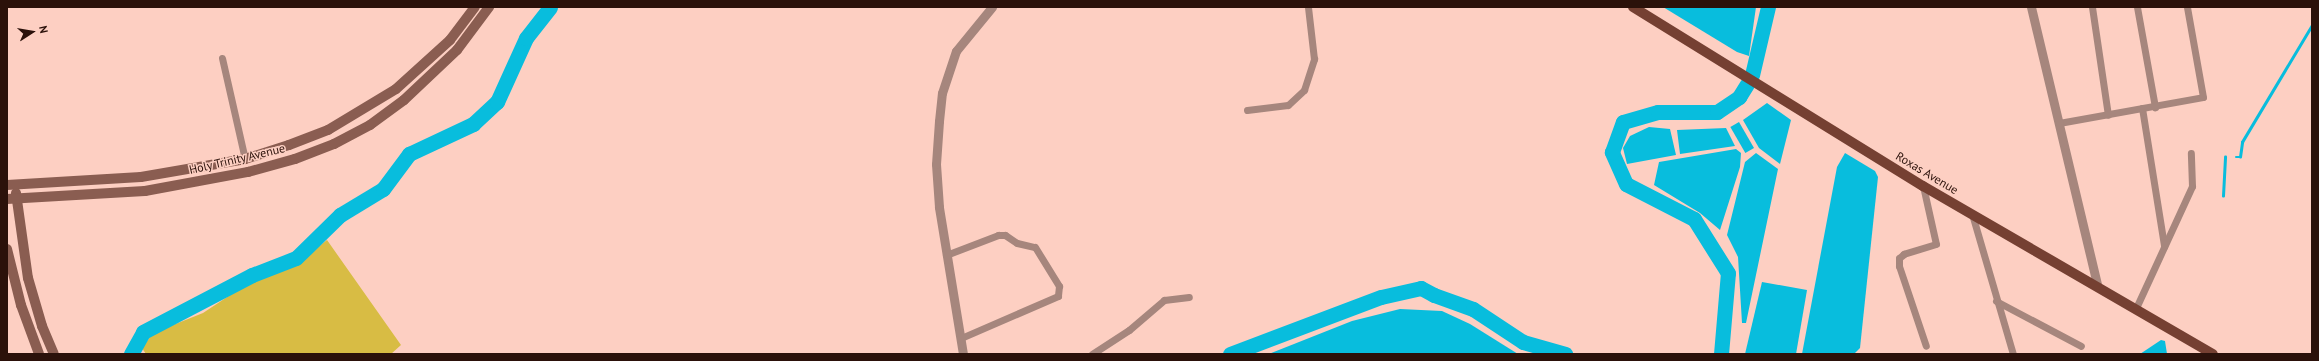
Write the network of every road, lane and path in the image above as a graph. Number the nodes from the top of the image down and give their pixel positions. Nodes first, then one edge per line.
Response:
1 (475, 7) edge
2 (489, 7) edge
3 (992, 7) edge
4 (1308, 7) edge
5 (1633, 7) edge
6 (2031, 7) edge
7 (2092, 7) edge
8 (2137, 7) edge
9 (2186, 7) edge
10 (222, 58) dead end
11 (2155, 107) junction
12 (2142, 108) junction
13 (1247, 110) dead end
14 (2108, 115) junction
15 (2059, 122) junction
16 (2191, 153) dead end
17 (246, 159) junction
18 (11, 185) edge
19 (1923, 186) junction
20 (12, 199) edge
21 (1972, 214) junction
22 (2164, 247) junction
23 (7, 249) edge
24 (946, 255) junction
25 (2097, 285) junction
26 (1189, 297) dead end
27 (1996, 301) junction
28 (2136, 308) junction
29 (961, 338) junction
30 (1926, 346) dead end
31 (2081, 346) dead end
32 (39, 354) edge
33 (54, 354) edge
34 (963, 354) edge
35 (1092, 354) edge
36 (2013, 354) edge
37 (2213, 354) edge

1 - 17 main road, Holy Trinity Avenue
2 - 20 main road, Holy Trinity Avenue
3 - 24 street
4 - 13 street
5 - 19 main road, Roxas Avenue
6 - 15 street
7 - 14 street
8 - 11 street
9 - 11 street
10 - 17 street
11 - 12 street
12 - 14 street
12 - 22 street
14 - 15 street
15 - 25 street
16 - 22 street
17 - 18 main road, Holy Trinity Avenue
18 - 20 main road
19 - 21 main road, Roxas Avenue
19 - 30 street
20 - 33 main road
21 - 25 main road, Roxas Avenue
21 - 27 street
22 - 28 street
23 - 32 main road
24 - 29 street
24 - 29 street
25 - 28 main road, Roxas Avenue
26 - 35 street
27 - 31 street
27 - 36 street
28 - 37 main road, Roxas Avenue
29 - 34 street

